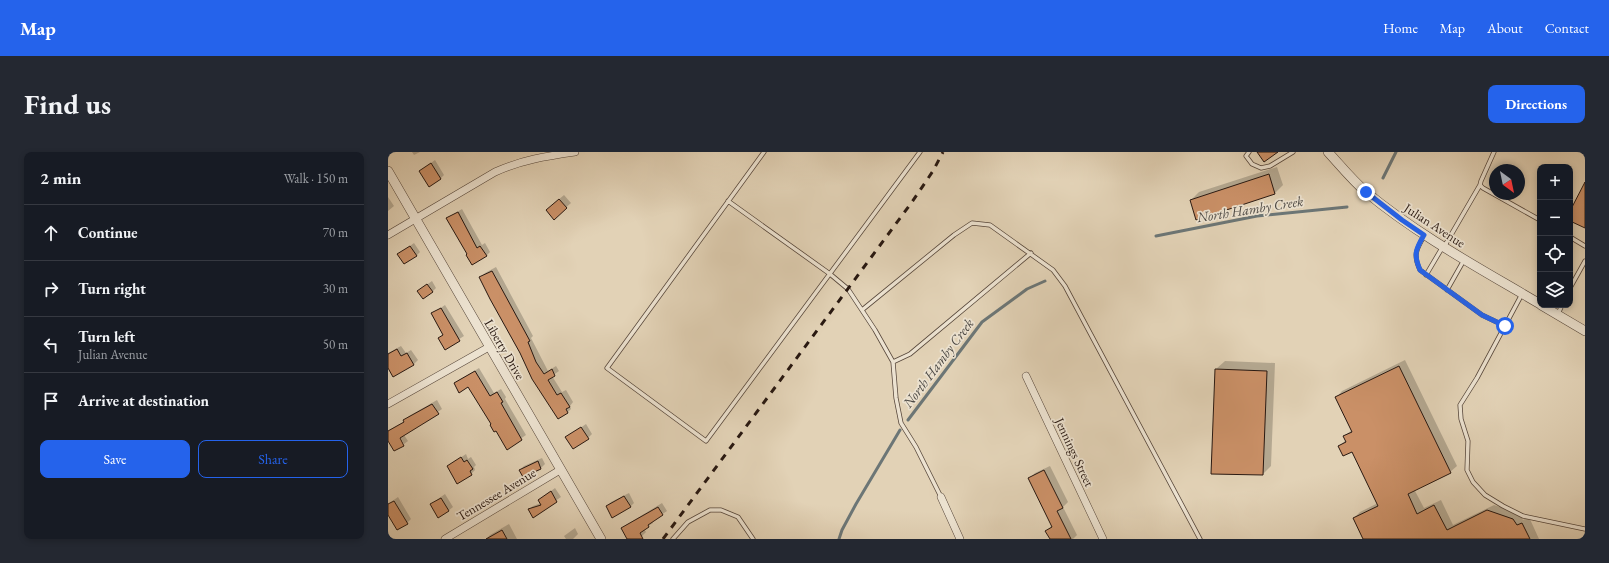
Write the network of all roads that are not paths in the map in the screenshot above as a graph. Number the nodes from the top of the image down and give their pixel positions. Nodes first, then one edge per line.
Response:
1 (575, 152) edge
2 (764, 152) edge
3 (920, 152) edge
4 (1249, 152) edge
5 (1293, 152) edge
6 (1328, 152) edge
7 (1494, 152) edge
8 (388, 171) edge
9 (1480, 185) junction
10 (728, 201) junction
11 (1537, 218) edge
12 (416, 219) junction
13 (388, 235) edge
14 (1424, 235) junction
15 (1573, 239) edge
16 (1585, 246) edge
17 (1443, 247) junction
18 (1031, 253) junction
19 (1464, 260) junction
20 (1585, 261) edge
21 (830, 274) junction
22 (1426, 275) junction
23 (1573, 283) edge
24 (1447, 290) junction
25 (1522, 294) junction
26 (1537, 303) edge
27 (1546, 308) edge
28 (1561, 308) edge
29 (862, 310) junction
30 (1558, 315) junction
31 (1505, 326) junction
32 (1585, 331) edge
33 (489, 347) junction
34 (893, 362) junction
35 (1026, 376) dead end
36 (388, 404) edge
37 (560, 470) junction
38 (941, 497) joint
39 (1585, 529) edge
40 (445, 539) edge
41 (600, 539) edge
42 (673, 539) edge
43 (753, 539) edge
44 (960, 539) edge
45 (1103, 539) edge
46 (1200, 539) edge

1 - 12 street
2 - 10 lane
3 - 21 lane
4 - 5 lane
6 - 14 street, Julian Avenue
7 - 9 lane
8 - 12 street, Liberty Drive
9 - 11 lane
9 - 17 lane
10 - 21 lane
10 - 21 lane
12 - 13 street
12 - 33 street, Liberty Drive
14 - 17 street, Julian Avenue
14 - 22 lane
15 - 16 lane
17 - 19 street, Julian Avenue
17 - 22 lane
18 - 29 lane
18 - 34 lane
18 - 46 lane
19 - 24 lane
19 - 25 street, Julian Avenue
20 - 23 lane
21 - 29 lane
22 - 24 lane
24 - 31 lane
25 - 26 street, Julian Avenue
25 - 31 lane
27 - 30 street, Julian Avenue
28 - 30 lane
29 - 34 lane
30 - 32 street, Julian Avenue
31 - 39 lane
33 - 36 street
33 - 37 street, Liberty Drive
34 - 38 lane
35 - 45 street, Jennings Street
37 - 40 street, Tennessee Avenue
37 - 41 street, Liberty Drive
38 - 44 street
42 - 43 lane

